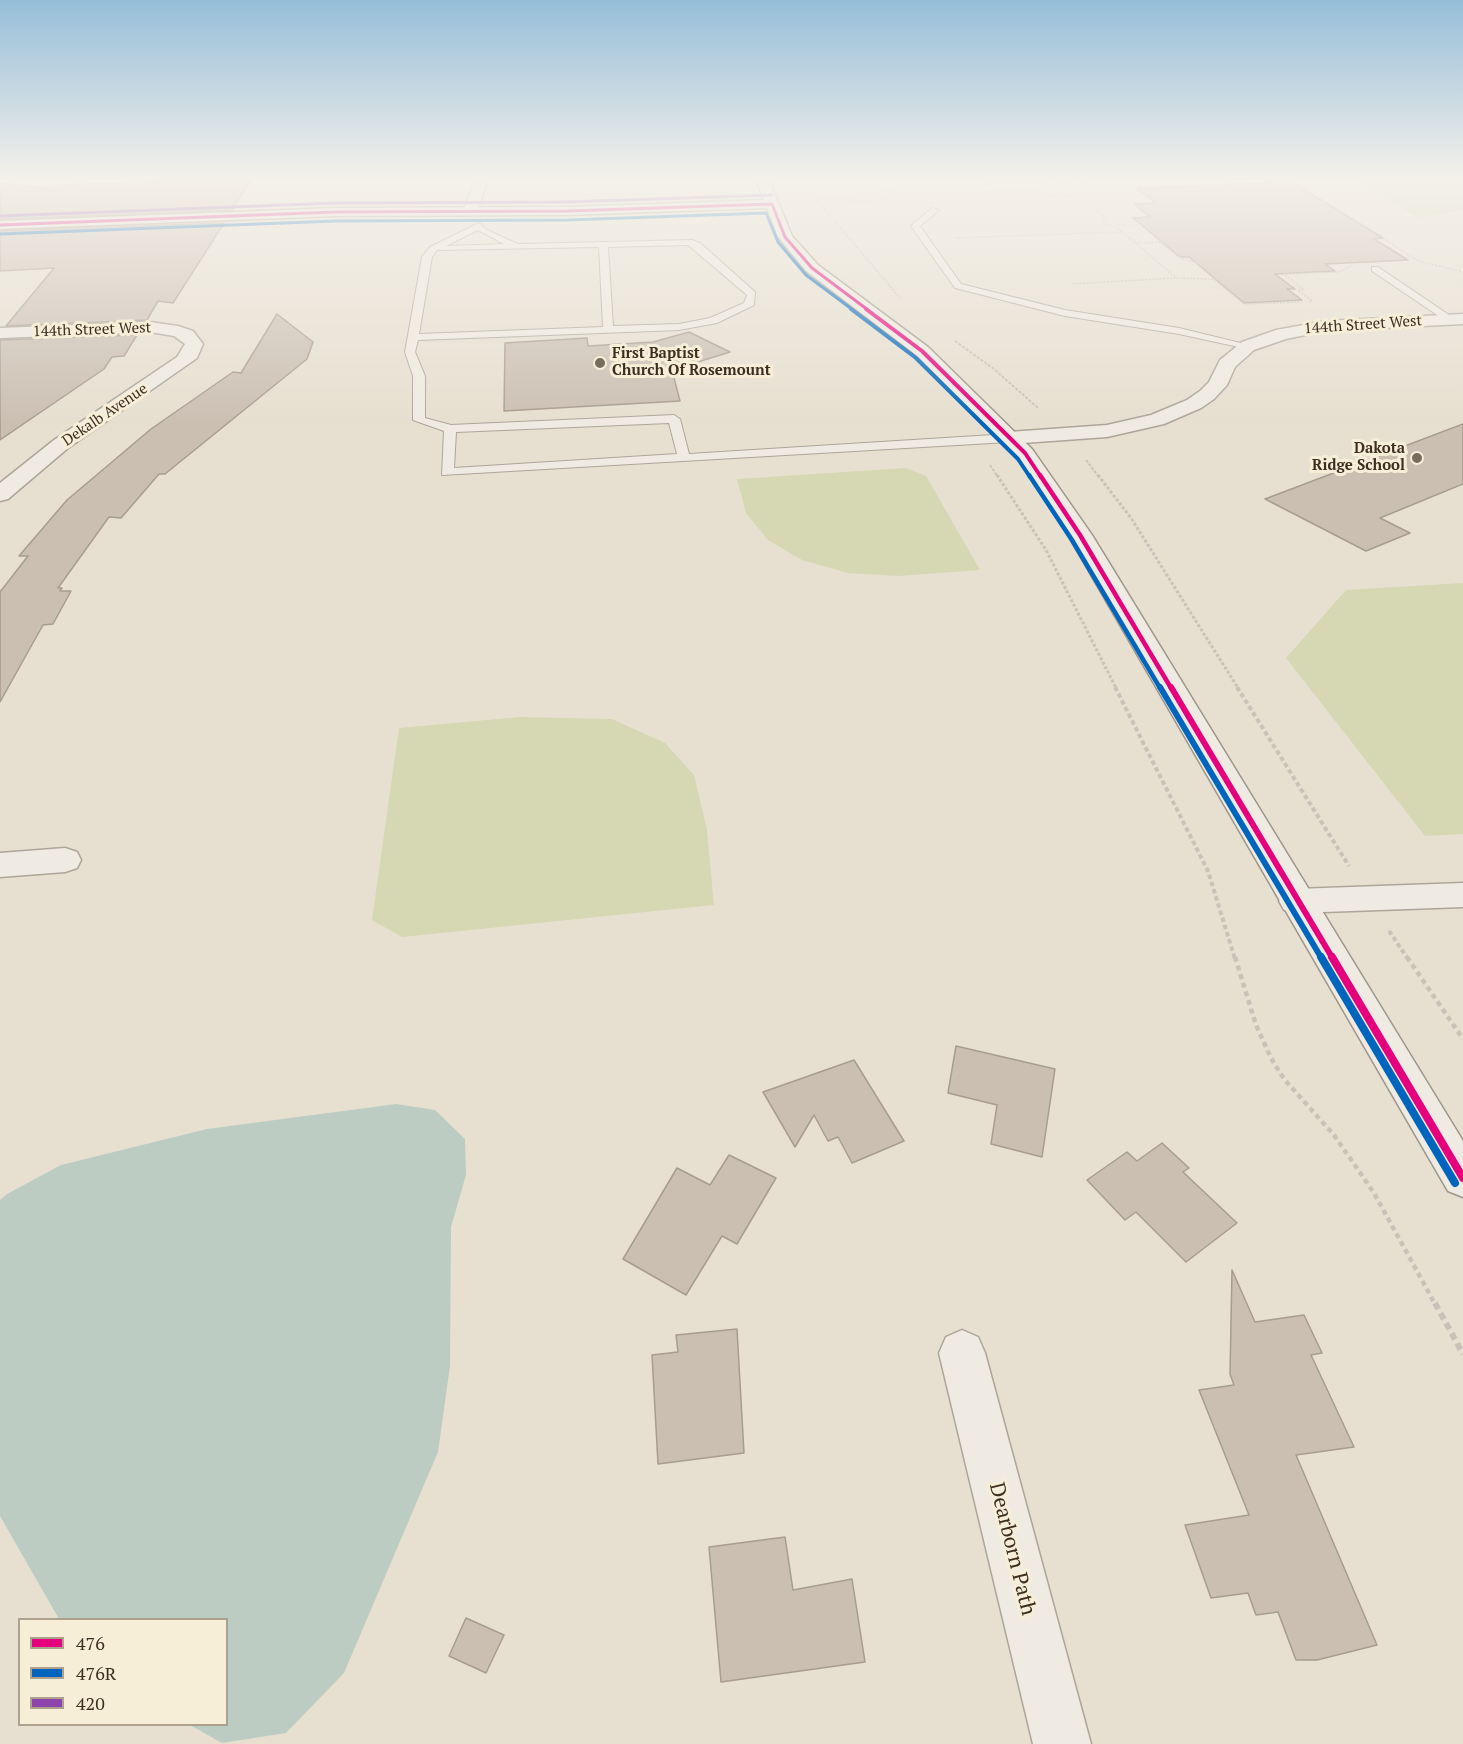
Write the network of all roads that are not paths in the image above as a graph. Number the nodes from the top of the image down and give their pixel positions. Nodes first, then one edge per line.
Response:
1 (426, 261) edge
2 (604, 261) edge
3 (716, 261) edge
4 (806, 261) edge
5 (940, 261) edge
6 (1375, 269) dead end
7 (1457, 319) edge
8 (608, 330) junction
9 (0, 333) edge
10 (183, 333) joint
11 (412, 337) junction
12 (1248, 346) junction
13 (450, 429) junction
14 (1010, 438) junction
15 (684, 458) junction
16 (0, 494) edge
17 (65, 860) dead end
18 (0, 865) edge
19 (1463, 895) edge
20 (1296, 901) junction
21 (1463, 1178) edge
22 (962, 1353) dead end
23 (1062, 1744) edge

1 - 11 lane
2 - 8 lane
3 - 8 lane
4 - 14 street
5 - 12 lane
6 - 7 lane
7 - 12 street, 144th Street West
8 - 11 lane
9 - 10 street, 144th Street West
10 - 16 street, Dekalb Avenue
11 - 13 lane
12 - 14 street, 144th Street West
13 - 15 lane
13 - 15 lane
14 - 15 lane
14 - 20 street
17 - 18 street
19 - 20 street
20 - 21 street
22 - 23 street, Dearborn Path

